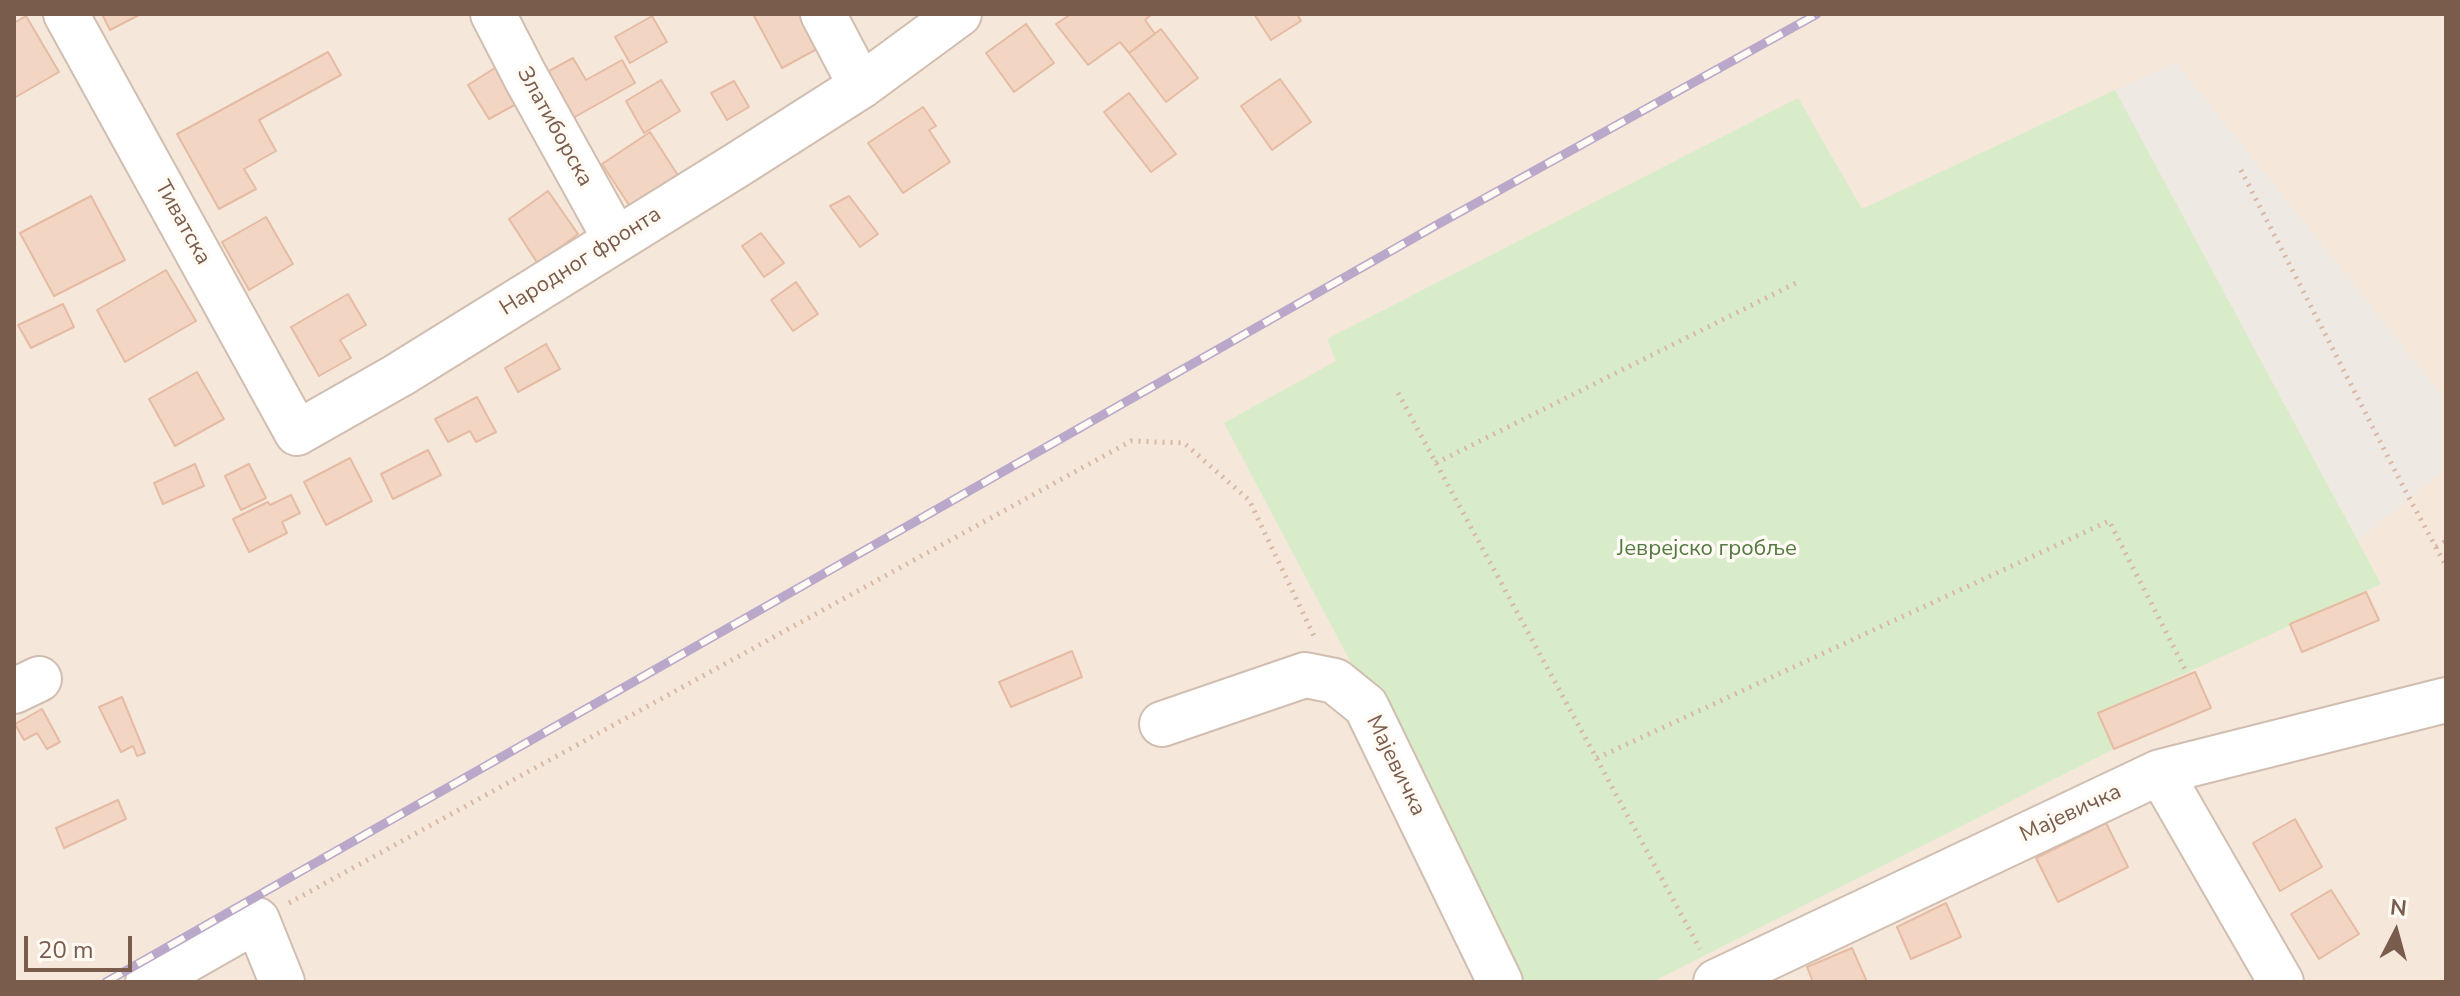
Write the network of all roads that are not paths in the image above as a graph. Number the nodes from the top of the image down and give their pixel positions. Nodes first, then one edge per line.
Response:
1 (66, 14) edge
2 (493, 14) edge
3 (823, 14) edge
4 (959, 14) edge
5 (861, 86) junction
6 (616, 240) junction
7 (297, 433) joint
8 (2446, 700) edge
9 (1162, 724) dead end
10 (2160, 772) junction
11 (148, 982) edge
12 (282, 982) edge
13 (1500, 982) edge
14 (1717, 982) edge
15 (2281, 982) edge

1 - 7 street, Тиватска
2 - 6 street, Златиборска
3 - 5 street
4 - 5 street, Народног фронта
5 - 6 street, Народног фронта
6 - 7 street, Народног фронта
8 - 10 street, Мајевичка
9 - 13 street, Мајевичка
10 - 14 street, Мајевичка
10 - 15 street
11 - 12 street

